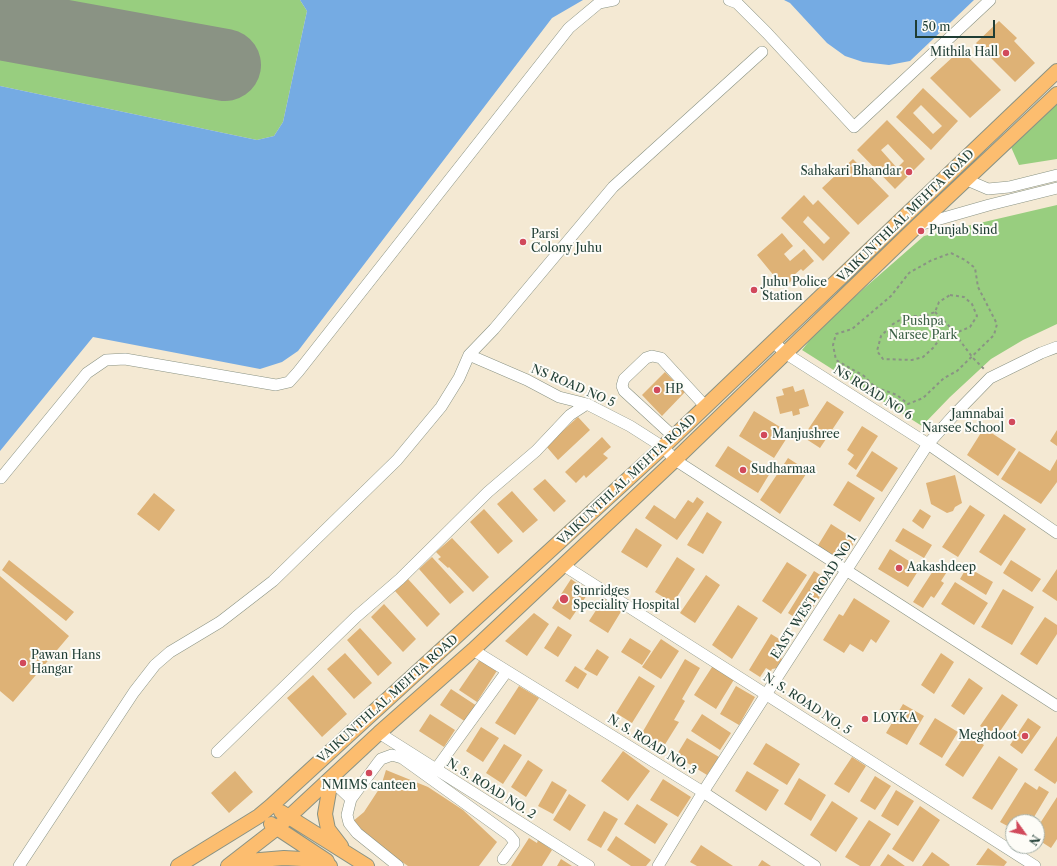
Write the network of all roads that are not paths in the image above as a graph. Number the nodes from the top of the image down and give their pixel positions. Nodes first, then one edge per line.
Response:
1 (614, 0) edge
2 (730, 0) edge
3 (990, 0) edge
4 (762, 52) dead end
5 (1057, 71) edge
6 (1057, 94) edge
7 (1057, 175) edge
8 (967, 180) junction
9 (1057, 188) edge
10 (988, 189) junction
11 (989, 205) junction
12 (917, 226) junction
13 (774, 342) junction
14 (1057, 348) edge
15 (785, 353) junction
16 (469, 355) junction
17 (586, 404) junction
18 (706, 407) junction
19 (674, 437) junction
20 (928, 444) junction
21 (663, 447) junction
22 (675, 460) junction
23 (1, 478) edge
24 (1055, 528) edge
25 (563, 565) junction
26 (847, 570) junction
27 (473, 650) junction
28 (507, 671) junction
29 (767, 693) junction
30 (1057, 706) edge
31 (380, 733) junction
32 (217, 752) dead end
33 (405, 759) junction
34 (436, 769) junction
35 (331, 780) junction
36 (703, 792) junction
37 (351, 799) junction
38 (271, 806) junction
39 (499, 808) junction
40 (259, 816) junction
41 (289, 817) junction
42 (491, 821) junction
43 (277, 828) junction
44 (348, 854) junction
45 (503, 859) dead end
46 (19, 866) edge
47 (178, 866) edge
48 (230, 866) edge
49 (330, 866) edge
50 (334, 866) edge
51 (366, 866) edge
52 (398, 866) edge
53 (589, 866) edge
54 (658, 866) edge
55 (815, 866) edge
56 (1035, 866) edge

1 - 23 street
2 - 3 street
4 - 16 street
5 - 13 main road, VAIKUNTHLAL MEHTA ROAD
6 - 8 main road, VAIKUNTHLAL MEHTA ROAD
7 - 10 street
8 - 10 street
8 - 12 main road, VAIKUNTHLAL MEHTA ROAD
9 - 11 street
10 - 11 street
11 - 12 street
12 - 15 main road, VAIKUNTHLAL MEHTA ROAD
13 - 15 street, NS ROAD NO 6
13 - 18 main road, VAIKUNTHLAL MEHTA ROAD
14 - 20 street, EAST WEST ROAD NO 1
15 - 20 street, NS ROAD NO 6
15 - 22 main road, VAIKUNTHLAL MEHTA ROAD
16 - 17 street, NS ROAD NO 5
16 - 46 street
17 - 21 street, NS ROAD NO 5
17 - 32 street
18 - 19 main road, VAIKUNTHLAL MEHTA ROAD
18 - 19 street
19 - 21 main road, VAIKUNTHLAL MEHTA ROAD
20 - 24 street, NS ROAD NO 6
20 - 26 street, EAST WEST ROAD NO 1
21 - 22 street
21 - 38 main road, VAIKUNTHLAL MEHTA ROAD
22 - 25 main road, VAIKUNTHLAL MEHTA ROAD
22 - 26 street
25 - 27 main road, VAIKUNTHLAL MEHTA ROAD
25 - 29 street, N. S. ROAD NO. 5
26 - 29 street, EAST WEST ROAD NO 1
26 - 30 street
27 - 28 street, N. S. ROAD NO. 3
27 - 31 main road, VAIKUNTHLAL MEHTA ROAD
28 - 34 street
28 - 36 street, N. S. ROAD NO. 3
29 - 36 street, EAST WEST ROAD NO 1
29 - 56 street, N. S. ROAD NO. 5
31 - 33 street, N. S. ROAD NO. 2
31 - 35 main road, VAIKUNTHLAL MEHTA ROAD
33 - 34 street, N. S. ROAD NO. 2
33 - 37 street
33 - 42 street
34 - 39 street, N. S. ROAD NO. 2
35 - 37 street
35 - 41 main road, VAIKUNTHLAL MEHTA ROAD
35 - 44 main road
36 - 54 street, EAST WEST ROAD NO 1
36 - 55 street, N. S. ROAD NO. 3
37 - 52 street
38 - 40 main road, VAIKUNTHLAL MEHTA ROAD
38 - 41 main road
39 - 42 street
39 - 53 street, N. S. ROAD NO. 2
40 - 43 main road
40 - 47 main road, VAIKUNTHLAL MEHTA ROAD
41 - 43 main road, VAIKUNTHLAL MEHTA ROAD
41 - 44 main road
42 - 45 street
43 - 48 main road, VAIKUNTHLAL MEHTA ROAD
43 - 50 main road
44 - 51 main road
48 - 49 main road

